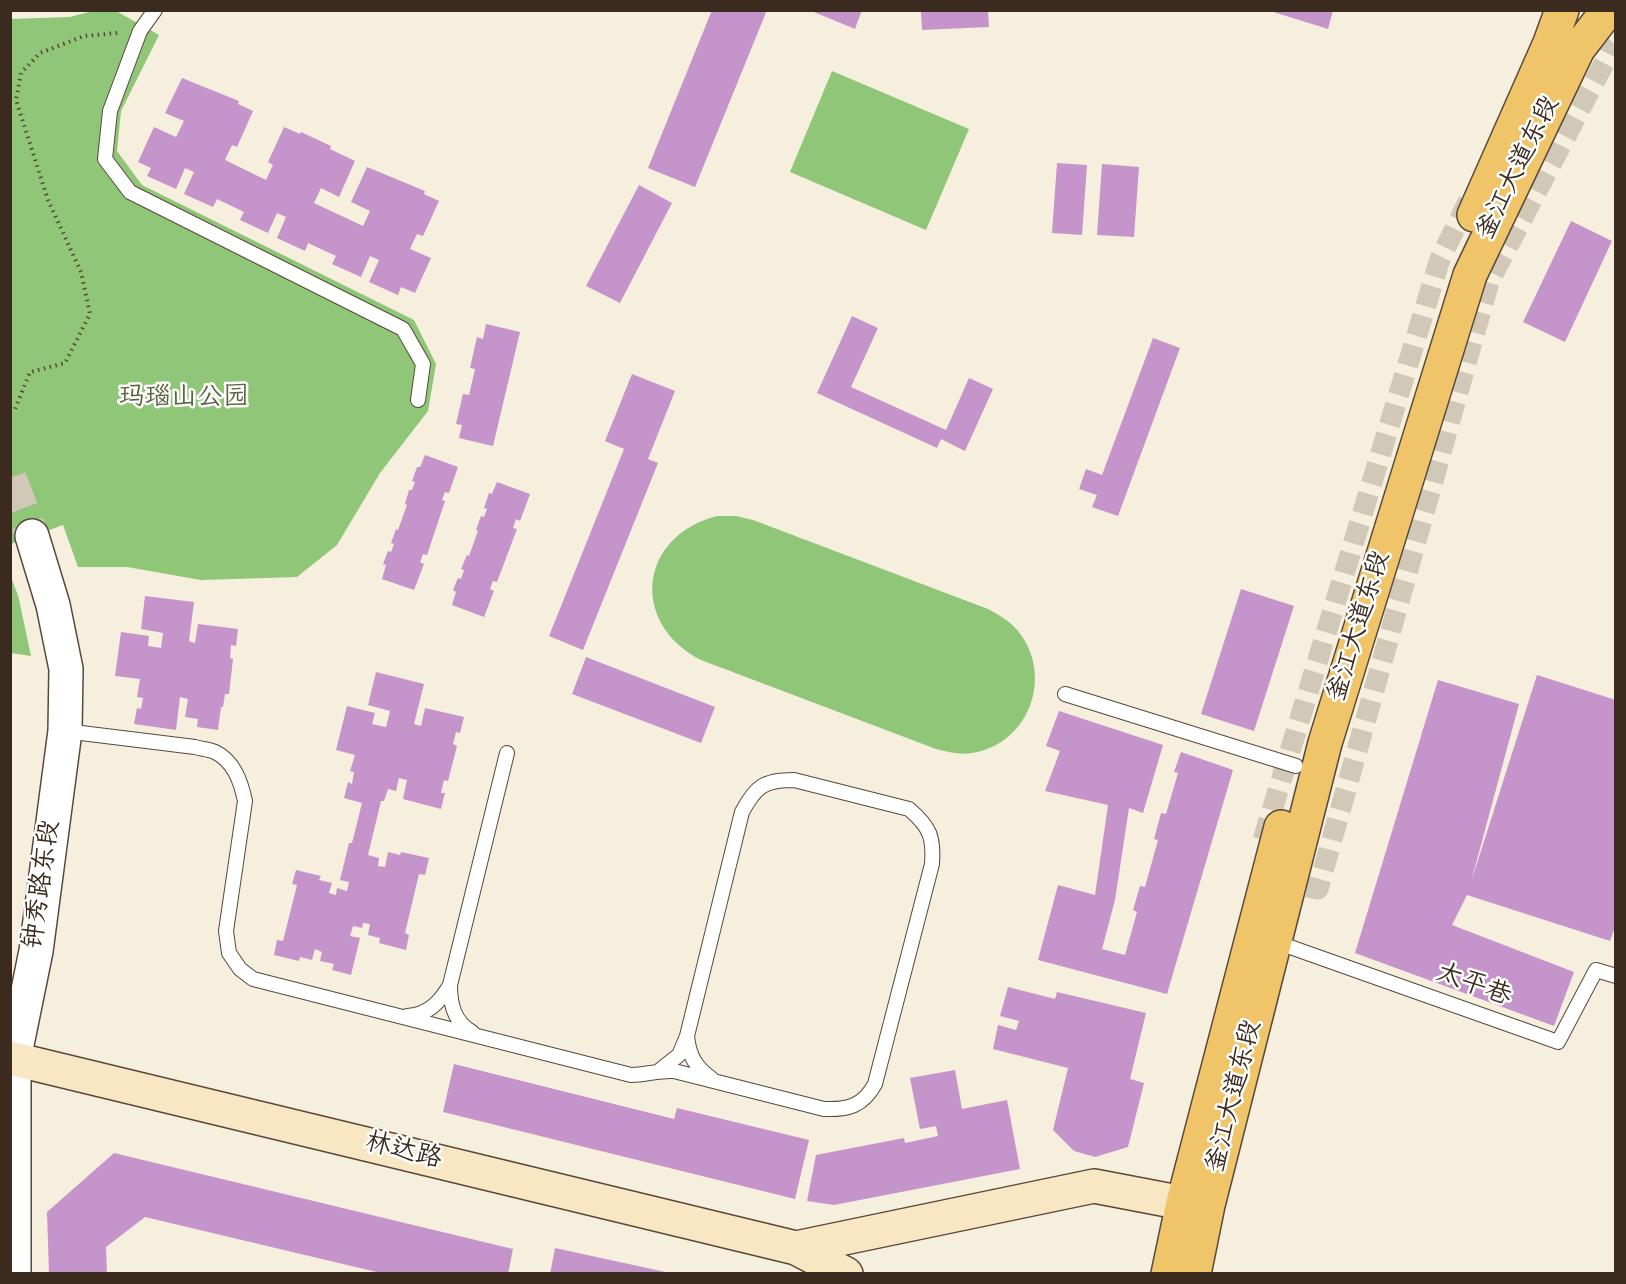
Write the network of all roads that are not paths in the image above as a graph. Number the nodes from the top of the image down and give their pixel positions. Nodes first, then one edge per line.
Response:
1 (155, 10) edge
2 (1562, 10) edge
3 (1608, 10) edge
4 (418, 400) dead end
5 (32, 536) tunnel mouth
6 (1065, 694) dead end
7 (65, 731) junction
8 (507, 753) dead end
9 (1296, 766) junction
10 (1276, 942) junction
11 (1616, 976) edge
12 (450, 985) junction
13 (401, 1016) junction
14 (478, 1036) junction
15 (687, 1036) junction
16 (12, 1058) edge
17 (660, 1070) junction
18 (715, 1081) junction
19 (1183, 1203) junction
20 (796, 1248) junction
21 (14, 1274) edge
22 (846, 1274) edge
23 (1168, 1274) edge
24 (1194, 1274) edge

1 - 4 lane
2 - 9 main road, 釜江大道东段
3 - 10 main road, 釜江大道东段
5 - 7 street, 钟秀路东段
6 - 9 lane
7 - 13 lane
7 - 16 street, 钟秀路东段
8 - 12 lane
9 - 19 main road, 釜江大道东段
10 - 11 lane, 太平巷
10 - 24 main road, 釜江大道东段
12 - 13 lane
12 - 14 lane
13 - 14 lane
14 - 17 lane
15 - 17 lane
15 - 18 lane
15 - 18 lane
16 - 20 main road, 林达路
16 - 21 street, 钟秀路东段
17 - 18 lane
19 - 20 main road
19 - 23 main road, 釜江大道东段
20 - 22 main road

